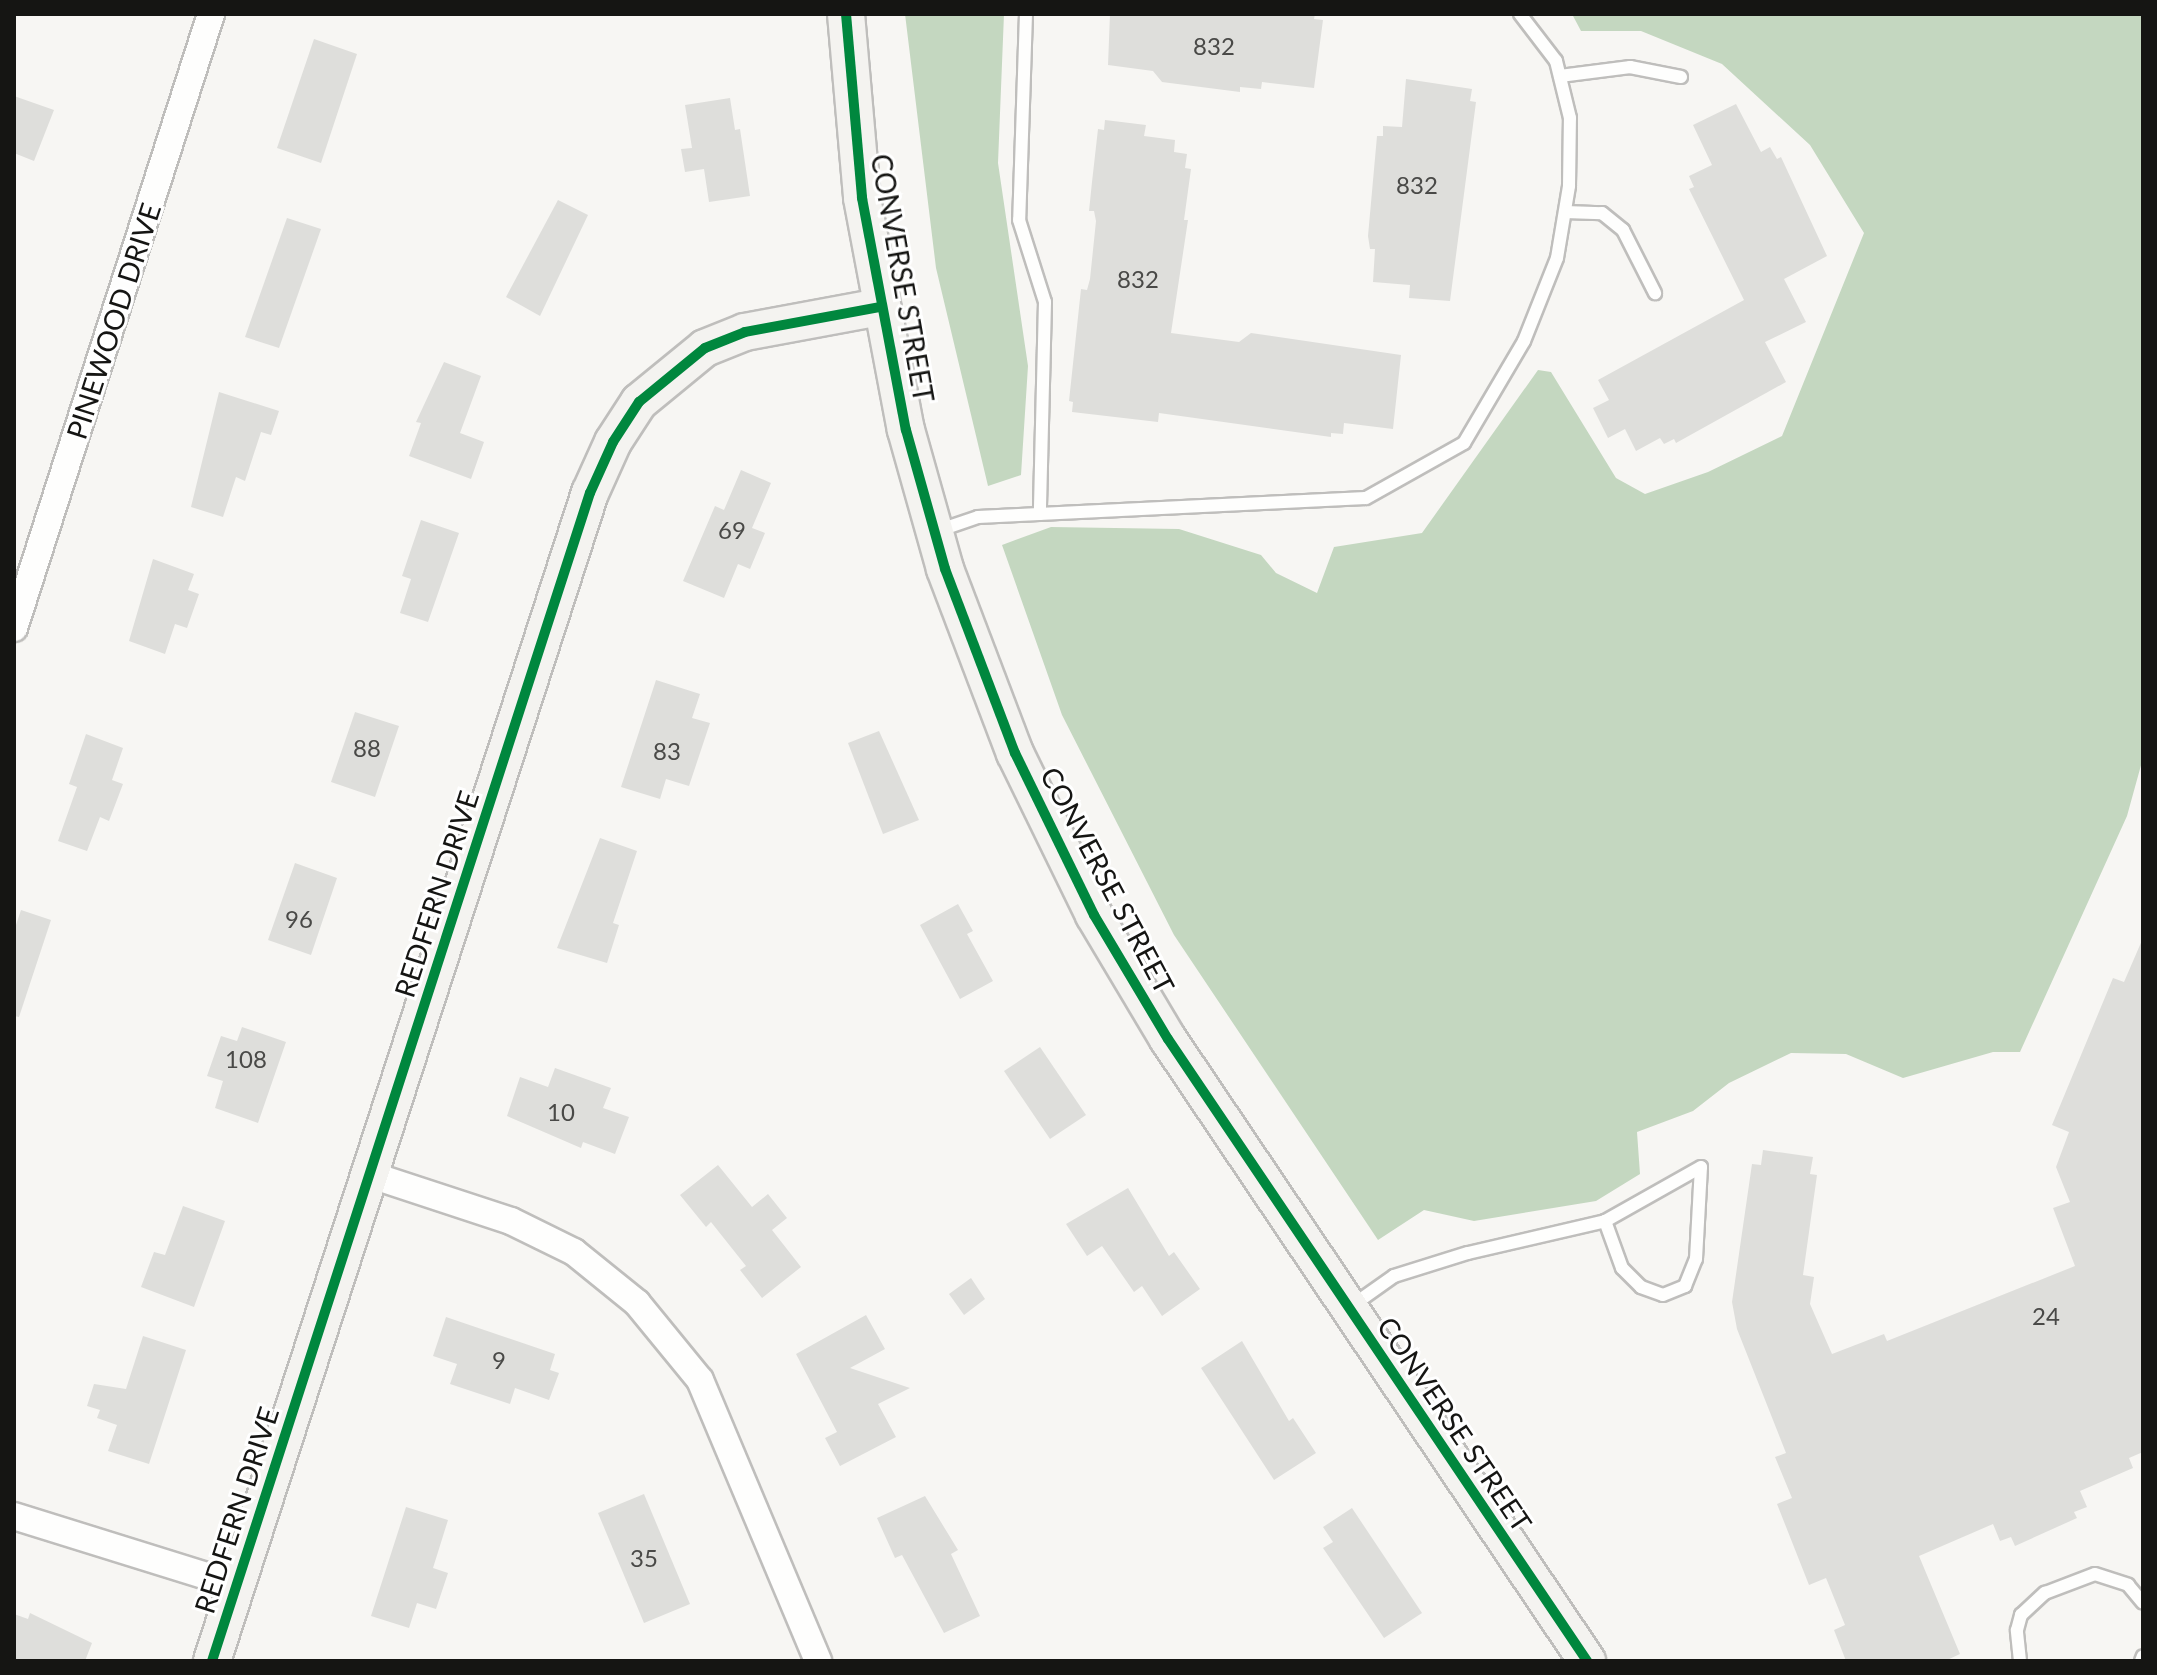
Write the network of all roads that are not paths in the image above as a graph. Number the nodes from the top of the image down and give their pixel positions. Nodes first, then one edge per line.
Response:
1 (211, 14) edge
2 (846, 14) edge
3 (1026, 14) edge
4 (1520, 14) edge
5 (1560, 76) junction
6 (1681, 77) dead end
7 (1565, 212) junction
8 (1655, 293) dead end
9 (880, 307) junction
10 (1040, 514) junction
11 (934, 532) junction
12 (14, 628) edge
13 (371, 1175) junction
14 (1605, 1221) junction
15 (1347, 1309) junction
16 (14, 1516) edge
17 (236, 1585) junction
18 (2143, 1603) edge
19 (212, 1661) edge
20 (818, 1661) edge
21 (1587, 1661) edge
22 (2020, 1661) edge

1 - 12 street, PINEWOOD DRIVE
2 - 9 main road, CONVERSE STREET
3 - 10 lane
4 - 5 lane
5 - 6 lane
5 - 7 lane
7 - 8 lane
7 - 10 lane
9 - 11 main road, CONVERSE STREET
9 - 13 main road, REDFERN DRIVE
10 - 11 lane
11 - 15 main road, CONVERSE STREET
13 - 17 main road, REDFERN DRIVE
13 - 20 street
14 - 14 lane
14 - 15 lane
15 - 21 main road, CONVERSE STREET
16 - 17 street
17 - 19 main road, REDFERN DRIVE
18 - 22 lane

